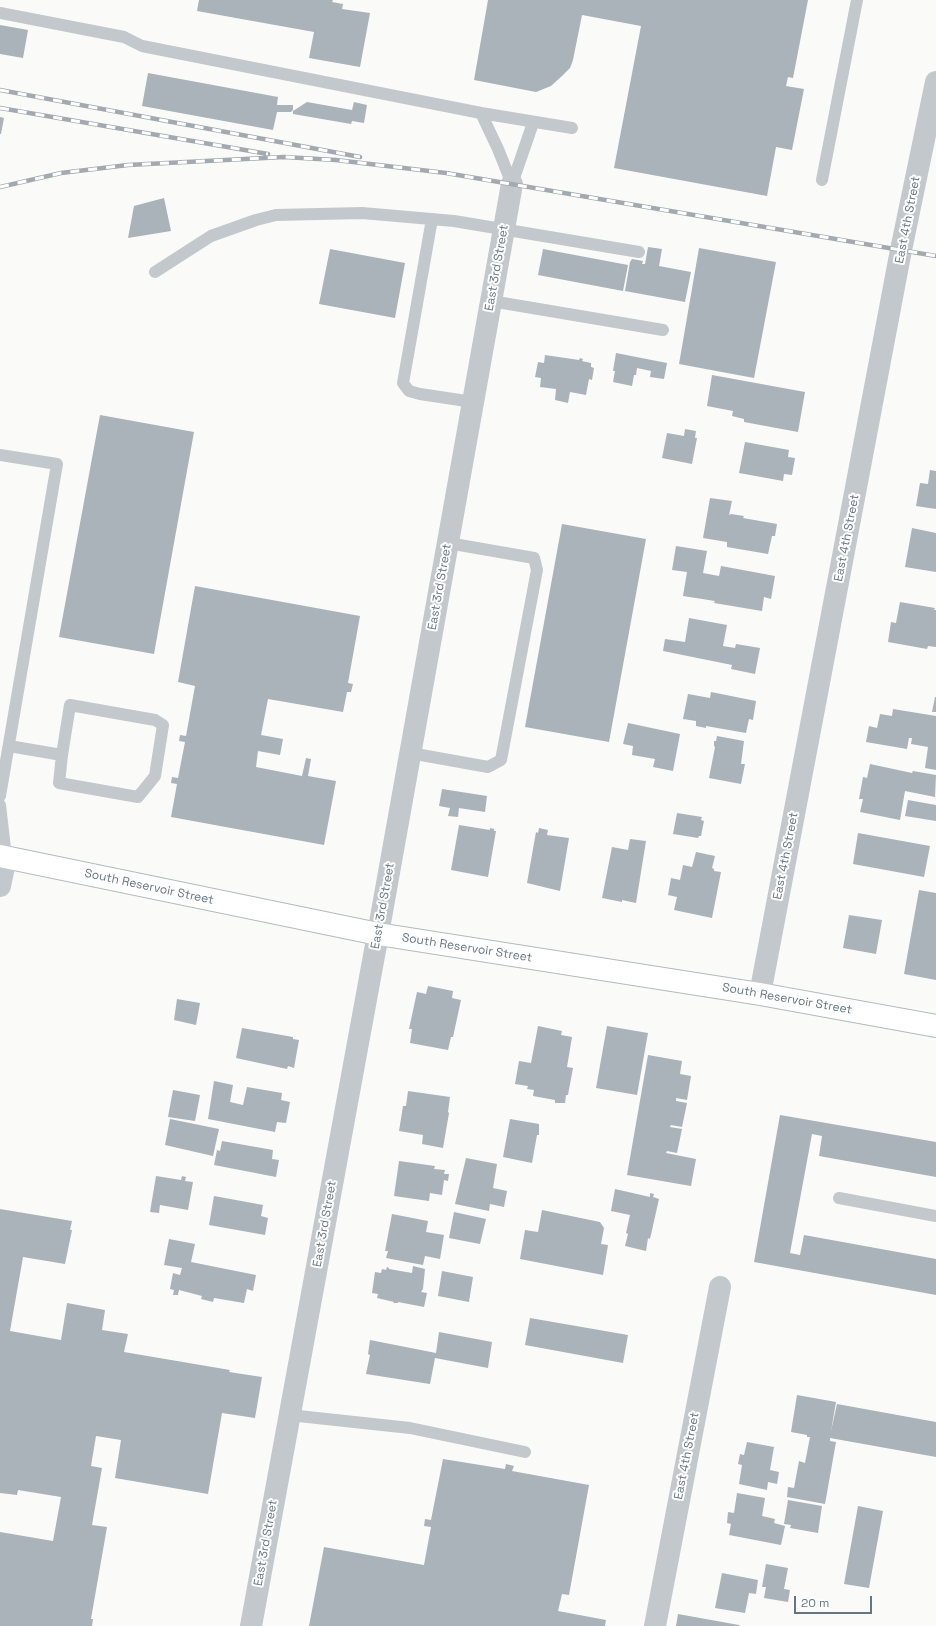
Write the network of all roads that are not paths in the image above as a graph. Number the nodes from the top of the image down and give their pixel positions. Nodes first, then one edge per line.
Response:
1 (857, 0) edge
2 (0, 13) edge
3 (936, 82) edge
4 (481, 113) junction
5 (533, 123) junction
6 (572, 128) dead end
7 (822, 180) dead end
8 (512, 184) junction
9 (432, 219) junction
10 (504, 230) junction
11 (639, 252) dead end
12 (155, 272) dead end
13 (491, 301) junction
14 (663, 330) dead end
15 (473, 402) junction
16 (0, 455) edge
17 (448, 543) junction
18 (8, 746) junction
19 (410, 753) junction
20 (62, 755) junction
21 (0, 796) edge
22 (0, 805) edge
23 (3, 856) edge
24 (0, 886) edge
25 (378, 934) junction
26 (760, 994) junction
27 (936, 1026) edge
28 (839, 1198) dead end
29 (936, 1216) edge
30 (720, 1287) dead end
31 (290, 1415) junction
32 (525, 1452) dead end
33 (250, 1626) edge
34 (655, 1626) edge

1 - 7 lane
2 - 4 lane
3 - 26 street, East 4th Street
4 - 5 lane
4 - 8 lane
5 - 6 lane
5 - 8 lane
8 - 10 street, East 3rd Street
9 - 10 lane
9 - 12 lane
9 - 15 lane
10 - 11 lane
10 - 13 street, East 3rd Street
13 - 14 lane
13 - 15 street, East 3rd Street
15 - 17 street, East 3rd Street
16 - 18 lane
17 - 19 street, East 3rd Street
17 - 19 lane
18 - 20 lane
18 - 21 lane
19 - 25 street, East 3rd Street
20 - 20 lane
22 - 23 lane
23 - 24 street
23 - 25 main road, South Reservoir Street
25 - 26 main road, South Reservoir Street
25 - 31 street, East 3rd Street
26 - 27 main road, South Reservoir Street
28 - 29 lane
30 - 34 street, East 4th Street
31 - 32 lane
31 - 33 street, East 3rd Street

